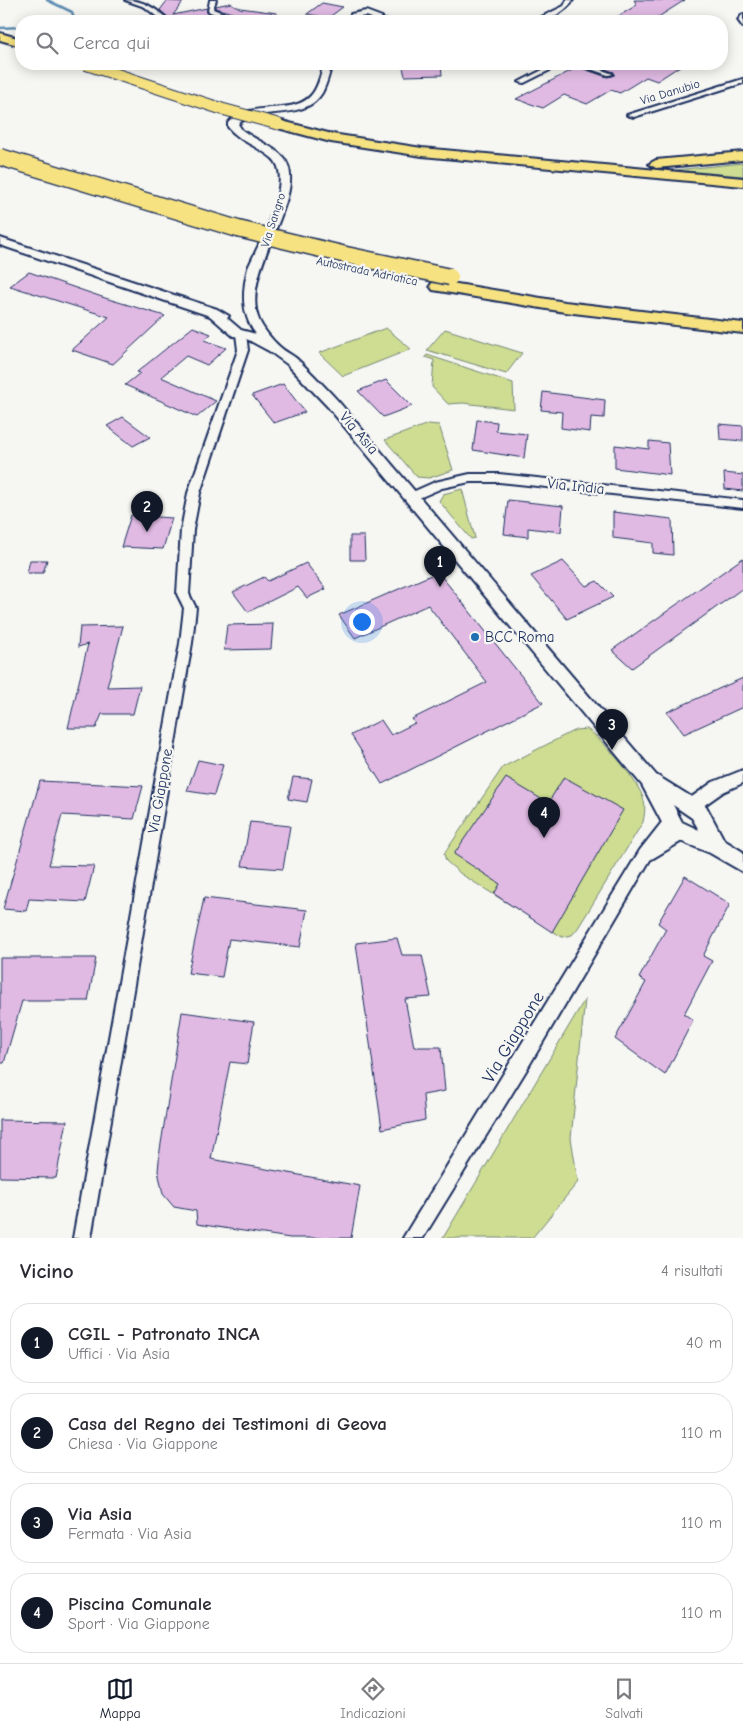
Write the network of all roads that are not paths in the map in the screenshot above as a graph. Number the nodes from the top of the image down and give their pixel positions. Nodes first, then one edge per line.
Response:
1 (128, 0) edge
2 (213, 0) edge
3 (570, 0) edge
4 (372, 3) dead end
5 (366, 13) junction
6 (158, 15) edge
7 (221, 15) edge
8 (358, 15) edge
9 (376, 15) edge
10 (549, 15) edge
11 (743, 16) edge
12 (743, 25) edge
13 (0, 36) edge
14 (15, 41) edge
15 (103, 70) edge
16 (326, 70) edge
17 (547, 70) edge
18 (598, 70) edge
19 (610, 74) dead end
20 (743, 81) edge
21 (522, 82) dead end
22 (631, 116) dead end
23 (422, 152) junction
24 (743, 156) edge
25 (0, 157) edge
26 (0, 169) edge
27 (743, 182) edge
28 (726, 194) dead end
29 (0, 241) edge
30 (444, 281) junction
31 (743, 316) edge
32 (246, 326) junction
33 (743, 328) edge
34 (259, 341) junction
35 (273, 348) junction
36 (243, 350) junction
37 (412, 497) junction
38 (743, 504) edge
39 (743, 776) edge
40 (648, 779) junction
41 (696, 811) junction
42 (677, 827) junction
43 (717, 846) junction
44 (743, 864) edge
45 (82, 1238) edge
46 (412, 1238) edge

1 - 6 street
2 - 7 street
3 - 10 street
4 - 5 street
5 - 8 street
5 - 9 street
11 - 12 street
13 - 14 highway
15 - 23 highway, bridge
16 - 32 street, Via Sangro
17 - 21 street
18 - 19 street
20 - 22 street, Via Danubio
23 - 24 highway
23 - 27 highway
23 - 28 highway
25 - 30 highway, Autostrada Adriatica, bridge
26 - 30 highway, Autostrada Adriatica
29 - 32 street, Via Asia
30 - 31 highway, Autostrada Adriatica
30 - 33 highway, Autostrada Adriatica
32 - 34 street, Via Asia
32 - 35 street, Via Asia
32 - 36 street, Via Giappone
34 - 35 street, Via Asia
34 - 36 street
35 - 37 street, Via Asia
36 - 45 street, Via Giappone
37 - 38 street, Via India
37 - 40 street, Via Asia
39 - 41 street
40 - 41 street, Via Asia
40 - 42 street, Via Asia
41 - 42 street
41 - 42 street
41 - 43 street, Via Asia
42 - 43 street, Via Asia
42 - 46 street, Via Giappone
43 - 44 street, Via Asia

